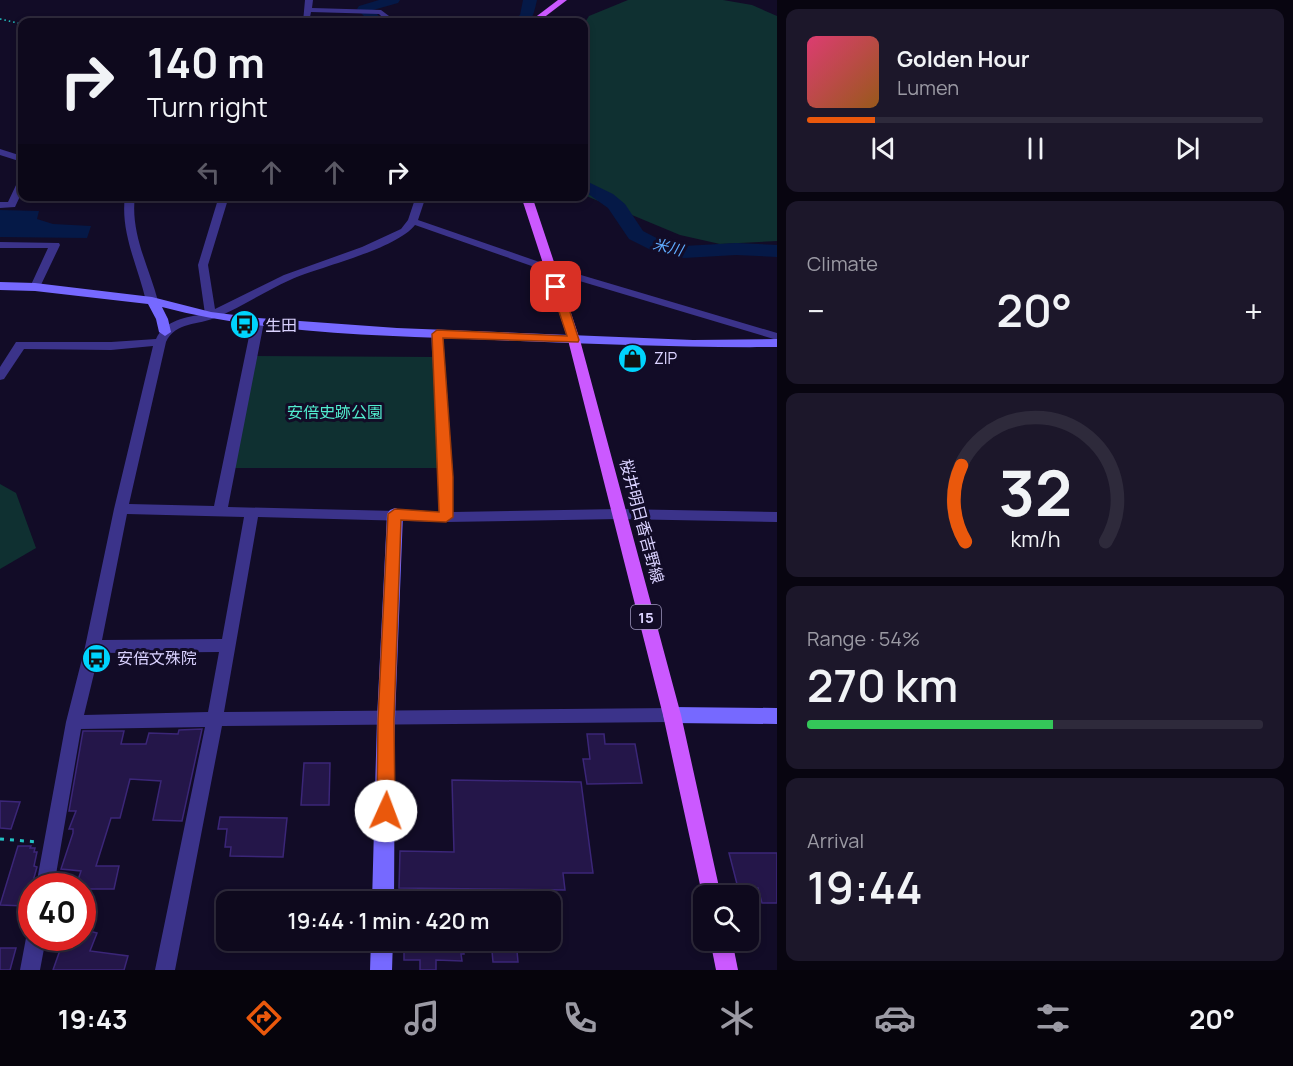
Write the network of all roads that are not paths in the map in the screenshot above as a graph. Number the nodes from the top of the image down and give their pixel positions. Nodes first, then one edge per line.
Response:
1 (309, 0) edge
2 (563, 0) edge
3 (307, 10) junction
4 (306, 18) edge
5 (387, 18) edge
6 (538, 18) edge
7 (0, 152) edge
8 (18, 158) edge
9 (18, 192) edge
10 (128, 201) edge
11 (222, 201) edge
12 (419, 201) edge
13 (528, 201) edge
14 (0, 205) edge
15 (413, 221) junction
16 (0, 245) edge
17 (550, 269) junction
18 (0, 286) edge
19 (34, 287) junction
20 (152, 301) junction
21 (211, 316) junction
22 (258, 322) junction
23 (437, 334) junction
24 (162, 337) junction
25 (777, 337) edge
26 (574, 340) junction
27 (777, 343) edge
28 (0, 376) edge
29 (121, 509) junction
30 (220, 511) junction
31 (252, 513) junction
32 (618, 513) junction
33 (395, 514) junction
34 (446, 517) junction
35 (777, 517) edge
36 (228, 645) junction
37 (93, 647) junction
38 (672, 715) junction
39 (777, 716) edge
40 (215, 718) junction
41 (386, 719) junction
42 (74, 722) junction
43 (47, 873) edge
44 (709, 885) edge
45 (383, 891) edge
46 (34, 951) edge
47 (382, 951) edge
48 (723, 951) edge
49 (30, 970) edge
50 (165, 970) edge
51 (381, 970) edge
52 (727, 970) edge

1 - 3 street
2 - 6 main road
3 - 4 street
3 - 5 street
7 - 8 street
9 - 14 street
10 - 20 street
11 - 21 street
12 - 15 street
13 - 17 main road, 桜井明日香吉野線 / 15
15 - 17 street
15 - 21 street
16 - 19 street
17 - 25 street
17 - 26 main road, 桜井明日香吉野線 / 15
18 - 19 street
19 - 20 street
20 - 21 street
20 - 24 street
21 - 22 street
21 - 24 street
22 - 23 street
22 - 30 street
23 - 26 street
23 - 34 street
24 - 28 street
24 - 29 street
26 - 27 street
26 - 32 main road, 桜井明日香吉野線 / 15
29 - 30 street
29 - 37 street
30 - 31 street
31 - 33 street
31 - 36 street
32 - 34 street
32 - 35 street
32 - 38 main road, 桜井明日香吉野線 / 15
33 - 34 street
33 - 41 street
36 - 37 street
36 - 40 street
37 - 42 street
38 - 39 street
38 - 41 street
38 - 44 main road, 桜井明日香吉野線 / 15
40 - 41 street
40 - 42 street
40 - 50 street
41 - 45 street
42 - 43 street
46 - 49 street
47 - 51 street
48 - 52 main road

